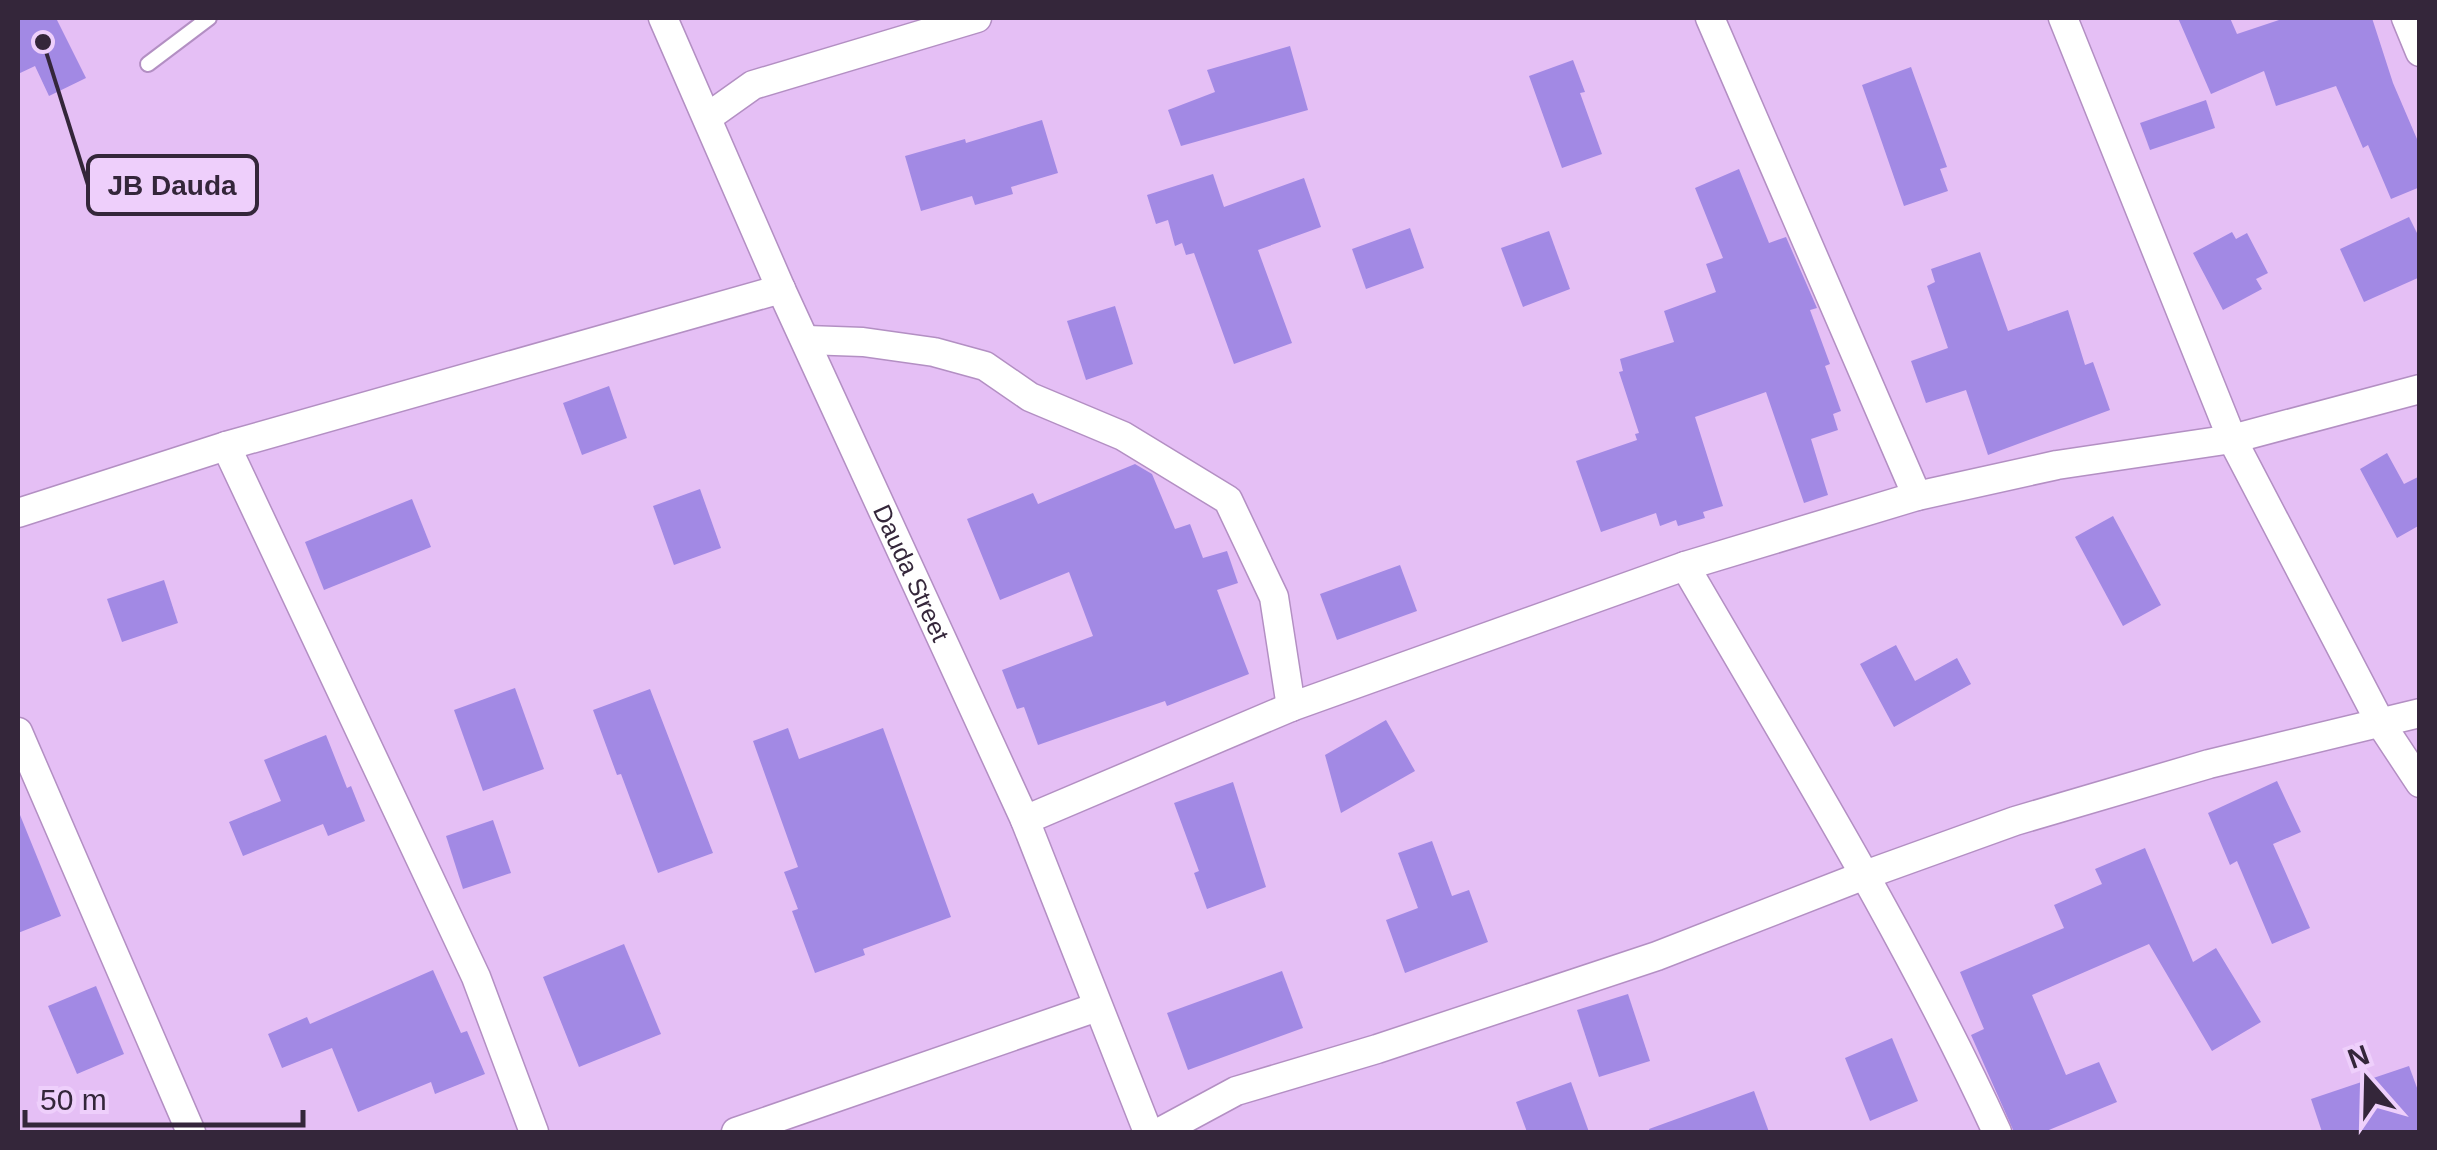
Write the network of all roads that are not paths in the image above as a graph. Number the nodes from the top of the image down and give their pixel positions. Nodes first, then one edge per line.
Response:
1 (209, 18) edge
2 (663, 18) edge
3 (977, 18) edge
4 (1710, 18) edge
5 (2063, 18) edge
6 (2406, 18) edge
7 (2420, 52) edge
8 (148, 64) dead end
9 (708, 117) junction
10 (782, 290) junction
11 (807, 340) junction
12 (2420, 388) edge
13 (2232, 439) junction
14 (226, 446) junction
15 (1917, 496) junction
16 (18, 514) edge
17 (1685, 566) junction
18 (1290, 707) junction
19 (2420, 713) edge
20 (2380, 724) junction
21 (18, 732) edge
22 (2420, 784) edge
23 (1025, 820) junction
24 (1865, 875) junction
25 (1098, 1008) junction
26 (191, 1132) edge
27 (534, 1132) edge
28 (736, 1132) edge
29 (1148, 1132) edge
30 (1160, 1132) edge
31 (1997, 1132) edge

1 - 8 lane
2 - 9 street, Dauda Street
3 - 9 street
4 - 15 street
5 - 13 street
6 - 7 street
9 - 10 street, Dauda Street
10 - 11 street, Dauda Street
10 - 14 street
11 - 18 street
11 - 23 street, Dauda Street
12 - 13 street
13 - 15 street
13 - 20 street
14 - 16 street
14 - 27 street
15 - 17 street
17 - 18 street
17 - 24 street
18 - 23 street
19 - 20 street
20 - 22 street
20 - 24 street
21 - 26 street
23 - 25 street, Dauda Street
24 - 30 street
24 - 31 street
25 - 28 street
25 - 29 street, Dauda Street

